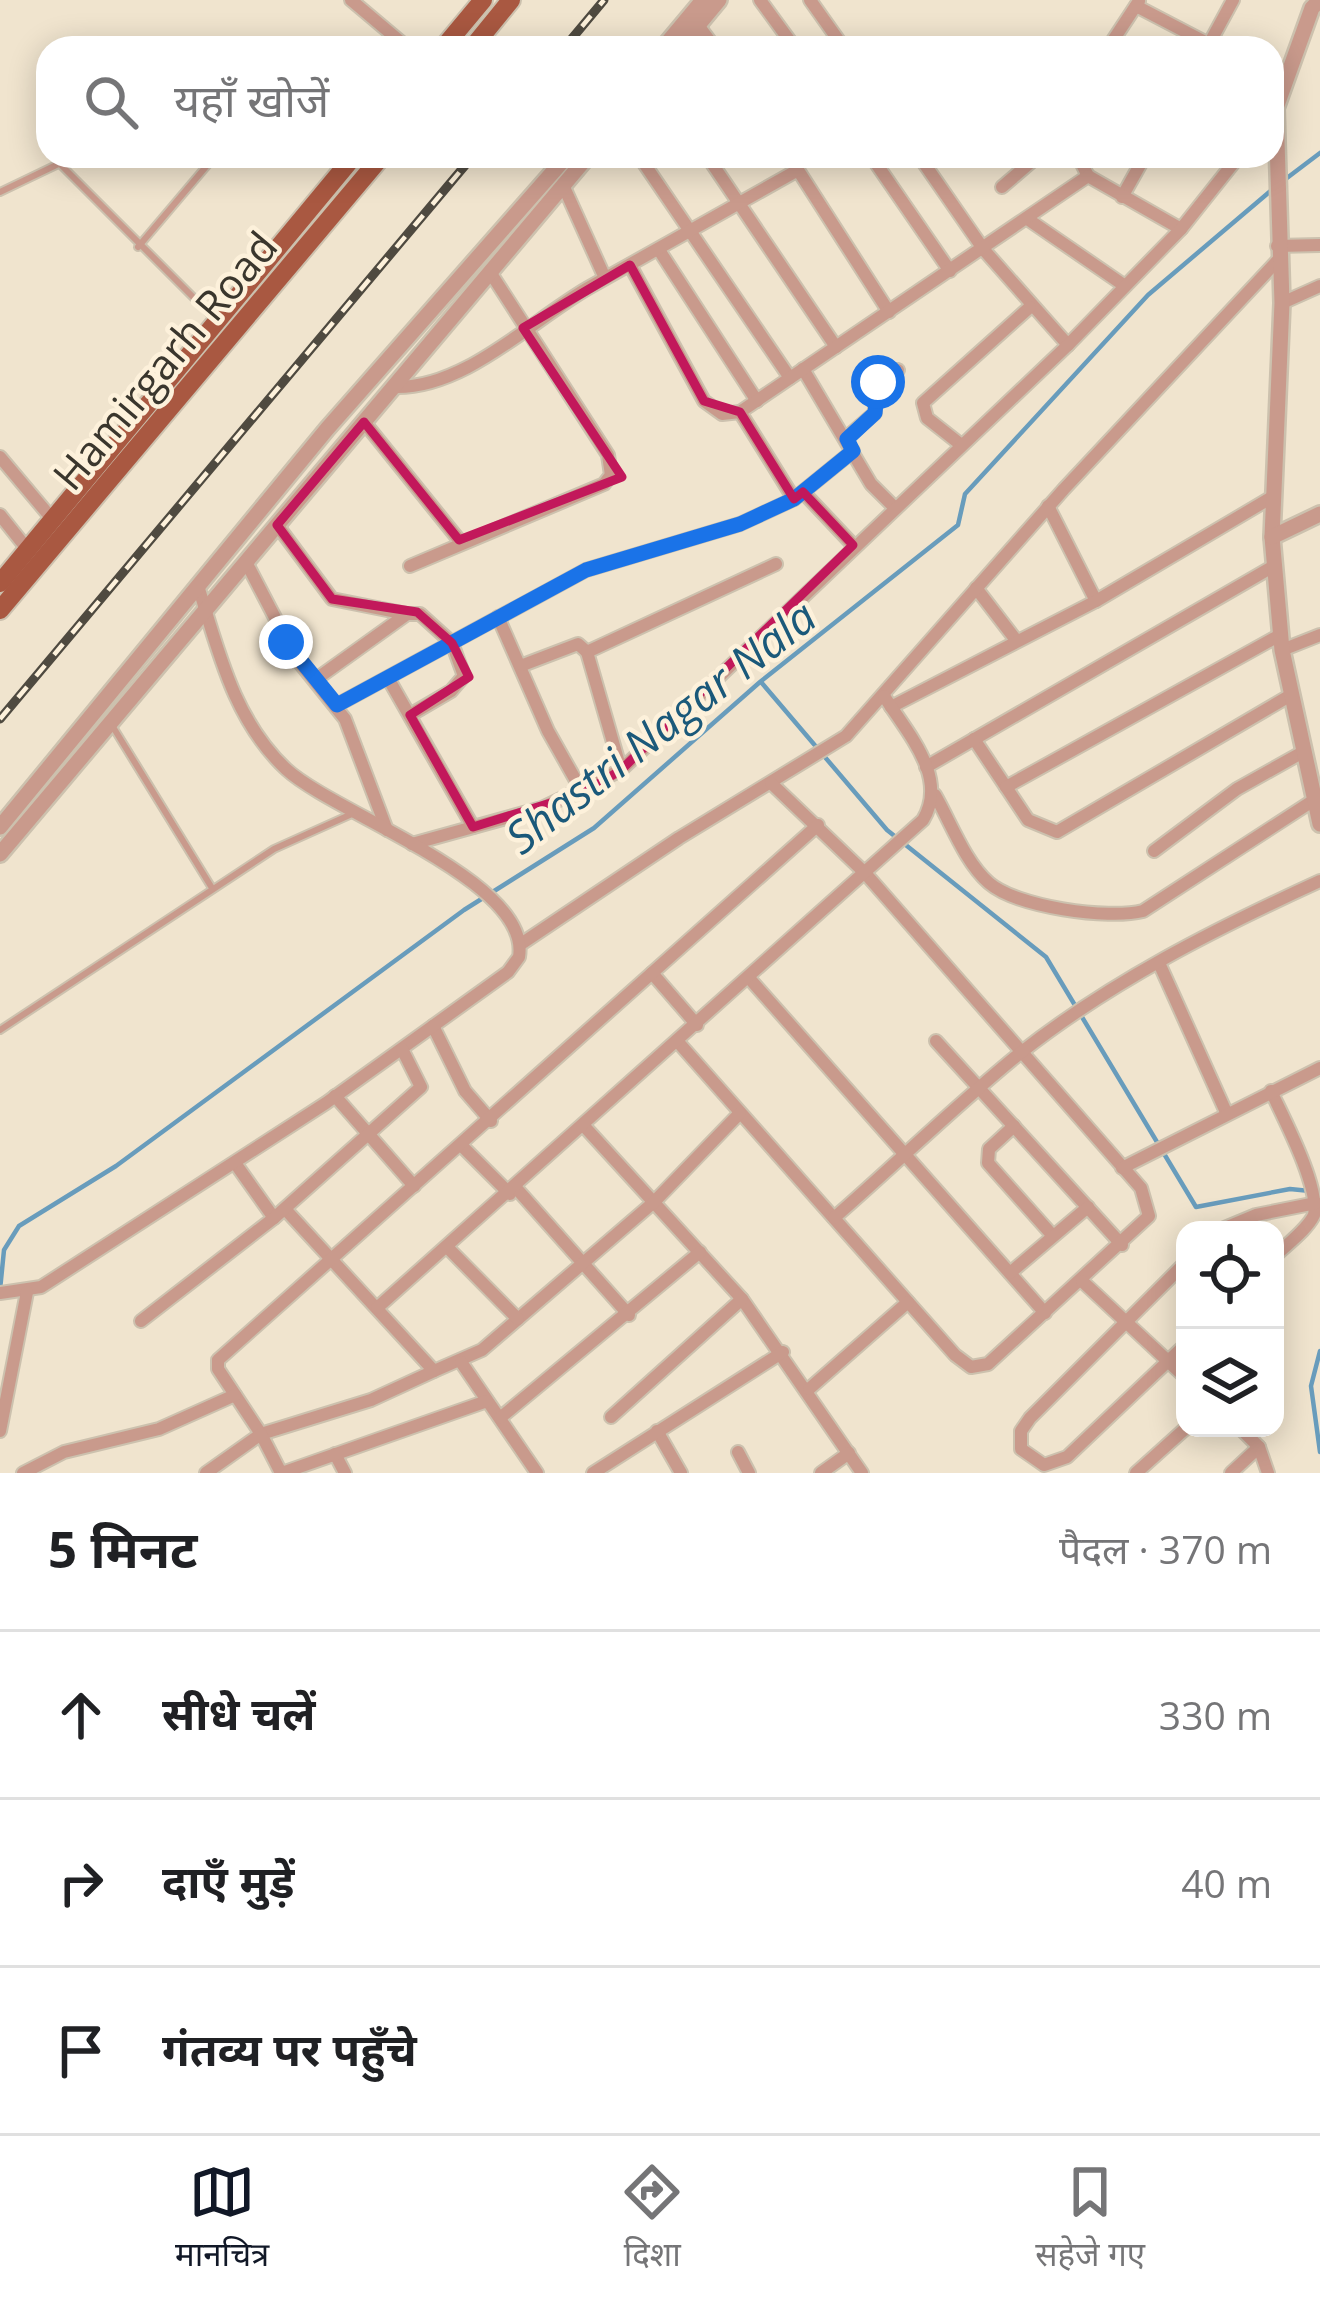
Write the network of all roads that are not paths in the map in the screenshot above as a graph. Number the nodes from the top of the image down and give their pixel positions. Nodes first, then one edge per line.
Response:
1 (351, 0) edge
2 (483, 0) edge
3 (511, 0) edge
4 (703, 0) edge
5 (719, 0) edge
6 (760, 0) edge
7 (810, 0) edge
8 (1233, 0) edge
9 (1320, 0) edge
10 (1138, 3) edge
11 (698, 25) junction
12 (394, 36) edge
13 (453, 36) edge
14 (482, 36) edge
15 (674, 36) edge
16 (689, 36) edge
17 (706, 36) edge
18 (786, 36) edge
19 (836, 36) edge
20 (1116, 36) edge
21 (1192, 36) edge
22 (1213, 36) edge
23 (1284, 84) edge
24 (51, 168) edge
25 (64, 168) edge
26 (205, 168) edge
27 (344, 168) edge
28 (372, 168) edge
29 (555, 168) edge
30 (578, 168) edge
31 (647, 168) edge
32 (716, 168) edge
33 (879, 168) edge
34 (927, 168) edge
35 (1024, 168) edge
36 (1084, 168) edge
37 (1138, 168) edge
38 (1230, 168) edge
39 (1276, 168) edge
40 (798, 170) joint
41 (1088, 176) junction
42 (563, 185) junction
43 (1002, 187) dead end
44 (0, 192) edge
45 (1122, 196) junction
46 (740, 202) junction
47 (1029, 220) junction
48 (1181, 230) junction
49 (692, 233) junction
50 (1320, 245) edge
51 (138, 247) junction
52 (659, 250) junction
53 (984, 250) junction
54 (1278, 253) junction
55 (630, 265) junction
56 (950, 271) junction
57 (490, 272) junction
58 (605, 278) junction
59 (1125, 286) junction
60 (1320, 286) edge
61 (1282, 303) junction
62 (1030, 307) junction
63 (890, 312) junction
64 (217, 321) junction
65 (523, 328) junction
66 (1068, 344) junction
67 (836, 347) junction
68 (802, 369) junction
69 (898, 370) dead end
70 (790, 378) junction
71 (393, 387) junction
72 (757, 400) junction
73 (740, 412) junction
74 (364, 422) junction
75 (960, 444) junction
76 (850, 445) junction
77 (0, 457) edge
78 (799, 495) junction
79 (1274, 496) junction
80 (893, 506) junction
81 (1048, 506) junction
82 (1320, 514) edge
83 (0, 515) edge
84 (52, 520) junction
85 (277, 525) junction
86 (1272, 537) junction
87 (459, 541) junction
88 (854, 545) junction
89 (28, 550) junction
90 (246, 562) junction
91 (776, 564) dead end
92 (410, 566) dead end
93 (1274, 566) junction
94 (0, 584) edge
95 (976, 588) junction
96 (199, 590) junction
97 (1096, 602) junction
98 (0, 610) edge
99 (206, 610) junction
100 (407, 614) junction
101 (498, 616) junction
102 (1320, 635) edge
103 (1016, 640) junction
104 (452, 643) junction
105 (1281, 643) junction
106 (587, 652) junction
107 (523, 665) junction
108 (388, 678) junction
109 (315, 680) junction
110 (1291, 694) junction
111 (888, 701) junction
112 (337, 705) junction
113 (410, 715) junction
114 (110, 723) junction
115 (974, 739) junction
116 (1304, 752) junction
117 (926, 767) junction
118 (621, 770) junction
119 (771, 783) junction
120 (1006, 787) junction
121 (583, 793) junction
122 (935, 795) junction
123 (1314, 800) junction
124 (354, 813) junction
125 (1320, 824) edge
126 (818, 826) junction
127 (0, 827) edge
128 (473, 827) junction
129 (387, 831) junction
130 (412, 844) junction
131 (1154, 851) dead end
132 (0, 854) edge
133 (865, 873) junction
134 (1320, 881) edge
135 (212, 888) junction
136 (521, 944) junction
137 (1159, 962) junction
138 (652, 974) junction
139 (749, 978) junction
140 (697, 1025) junction
141 (433, 1026) junction
142 (0, 1030) edge
143 (937, 1040) dead end
144 (678, 1042) junction
145 (402, 1048) junction
146 (1020, 1054) junction
147 (1320, 1068) edge
148 (980, 1088) junction
149 (1270, 1091) junction
150 (335, 1096) junction
151 (1226, 1112) junction
152 (740, 1113) junction
153 (490, 1120) junction
154 (584, 1126) junction
155 (1014, 1126) junction
156 (369, 1135) junction
157 (462, 1146) junction
158 (906, 1155) junction
159 (235, 1163) junction
160 (1122, 1168) junction
161 (414, 1186) junction
162 (513, 1191) junction
163 (1314, 1196) junction
164 (654, 1202) junction
165 (1088, 1207) junction
166 (279, 1213) junction
167 (834, 1218) junction
168 (1248, 1221) edge
169 (1052, 1237) junction
170 (1122, 1245) junction
171 (1284, 1246) edge
172 (448, 1248) junction
173 (700, 1252) junction
174 (329, 1256) junction
175 (583, 1263) junction
176 (1176, 1271) edge
177 (1010, 1273) junction
178 (1082, 1281) junction
179 (14, 1293) edge
180 (742, 1299) junction
181 (908, 1302) junction
182 (377, 1308) junction
183 (1045, 1313) junction
184 (629, 1315) junction
185 (518, 1319) junction
186 (1124, 1320) junction
187 (141, 1321) dead end
188 (783, 1352) junction
189 (1176, 1353) edge
190 (1168, 1361) junction
191 (461, 1362) junction
192 (1176, 1369) edge
193 (434, 1371) junction
194 (808, 1389) junction
195 (236, 1395) junction
196 (487, 1401) junction
197 (3, 1411) edge
198 (611, 1417) dead end
199 (500, 1418) junction
200 (0, 1431) edge
201 (657, 1431) junction
202 (261, 1434) junction
203 (1176, 1437) edge
204 (1249, 1437) edge
205 (1259, 1448) junction
206 (738, 1452) dead end
207 (849, 1453) junction
208 (335, 1454) junction
209 (23, 1473) edge
210 (206, 1473) edge
211 (281, 1473) edge
212 (345, 1473) edge
213 (537, 1473) edge
214 (593, 1473) edge
215 (681, 1473) edge
216 (748, 1473) edge
217 (821, 1473) edge
218 (862, 1473) edge
219 (1136, 1473) edge
220 (1231, 1473) edge
221 (1268, 1473) edge

1 - 12 street
2 - 13 main road
3 - 14 main road
4 - 15 street
5 - 11 street
6 - 18 street
7 - 19 street
8 - 22 street
9 - 23 street
10 - 20 street
10 - 21 street
11 - 16 street
11 - 17 street
24 - 44 lane
25 - 51 lane
26 - 51 lane
27 - 64 main road, Hamirgarh Road
28 - 98 main road, Hamirgarh Road
29 - 96 street
30 - 42 street
31 - 49 street
32 - 46 street
33 - 56 street
34 - 53 street
35 - 43 street
36 - 41 street
37 - 45 street
38 - 48 street
39 - 54 street
40 - 46 street
40 - 63 street
41 - 45 street
41 - 47 street
42 - 57 street
42 - 58 street
45 - 48 street
46 - 49 street
46 - 67 street
47 - 53 street
47 - 59 street
48 - 59 street
49 - 52 street
49 - 70 street
50 - 54 street
51 - 64 lane
52 - 55 street
52 - 72 street
53 - 56 street
53 - 62 street
54 - 61 street
54 - 81 street
55 - 58 street
55 - 73 street
56 - 63 street
57 - 65 street
57 - 71 street
58 - 65 street
59 - 66 street
60 - 61 street
61 - 79 street
62 - 66 street
62 - 75 street
63 - 67 street
64 - 84 main road, Hamirgarh Road
65 - 71 street
65 - 87 street
66 - 75 street
67 - 68 street
68 - 70 street
68 - 76 street
69 - 76 street
70 - 72 street
71 - 74 street
72 - 73 street
73 - 78 street
74 - 85 street
74 - 87 street
75 - 80 street
76 - 78 street
76 - 80 street
77 - 84 street
78 - 88 street
78 - 101 street
79 - 86 street
79 - 97 street
80 - 88 street
81 - 95 street
81 - 97 street
82 - 86 street
83 - 89 street
84 - 89 main road, Hamirgarh Road
85 - 90 street
85 - 100 street
86 - 93 street
87 - 92 street
88 - 118 street
89 - 94 main road, Hamirgarh Road
90 - 99 street
90 - 109 street
91 - 106 street
93 - 105 street
93 - 115 street
95 - 103 street
95 - 111 street
96 - 99 street
96 - 127 street
97 - 103 street
99 - 114 street
99 - 124 street
100 - 104 street
100 - 109 street
101 - 104 street
101 - 107 street
102 - 105 street
103 - 111 street
104 - 108 street
104 - 113 street
105 - 110 street
105 - 120 street
106 - 107 street
106 - 118 street
107 - 121 street
108 - 112 street
108 - 113 street
109 - 112 street
110 - 116 street
110 - 120 street
111 - 117 street
111 - 119 street
112 - 129 street
113 - 128 street
114 - 132 street
114 - 135 lane
115 - 117 street
115 - 120 street
116 - 123 street
116 - 131 street
117 - 122 street
118 - 121 street
119 - 126 street
119 - 136 street
121 - 128 street
122 - 123 street
122 - 133 street
123 - 125 street
124 - 129 street
124 - 135 lane
126 - 133 street
126 - 138 street
128 - 130 street
129 - 130 street
130 - 136 street
133 - 139 street
133 - 146 street
134 - 137 street
135 - 142 lane
136 - 141 street
137 - 146 street
137 - 151 street
138 - 140 street
138 - 153 street
139 - 140 street
139 - 158 street
140 - 144 street
141 - 145 street
141 - 153 street
143 - 148 street
144 - 152 street
144 - 154 street
145 - 150 street
145 - 156 street
146 - 148 street
146 - 160 street
147 - 149 street
148 - 155 street
148 - 158 street
149 - 151 street
149 - 163 street
150 - 156 street
150 - 159 street
151 - 160 street
152 - 164 street
152 - 167 street
153 - 157 street
154 - 162 street
154 - 164 street
155 - 165 street
155 - 169 street
156 - 161 street
156 - 166 street
157 - 161 street
157 - 162 street
158 - 167 street
158 - 177 street
159 - 166 street
159 - 179 street
160 - 170 street
161 - 174 street
162 - 172 street
162 - 175 street
163 - 168 street
163 - 171 street
164 - 173 street
164 - 175 street
165 - 169 street
165 - 170 street
166 - 174 street
166 - 187 street
167 - 181 street
169 - 177 street
170 - 178 street
172 - 182 street
172 - 185 street
173 - 180 street
173 - 184 street
174 - 182 street
174 - 195 street
175 - 184 street
175 - 185 street
176 - 186 street
177 - 183 street
178 - 183 street
178 - 186 street
179 - 197 street
180 - 188 street
180 - 198 street
181 - 183 street
181 - 194 street
182 - 193 street
184 - 199 street
185 - 191 street
186 - 190 street
186 - 190 street
188 - 194 street
188 - 201 street
189 - 190 street
190 - 192 street
191 - 193 street
191 - 196 street
193 - 202 street
194 - 207 street
195 - 202 street
195 - 209 street
196 - 199 street
196 - 208 street
197 - 200 street
199 - 213 street
201 - 214 street
201 - 215 street
202 - 210 street
202 - 211 street
203 - 219 street
204 - 205 street
205 - 220 street
205 - 221 street
206 - 216 street
207 - 217 street
207 - 218 street
208 - 211 street
208 - 212 street

